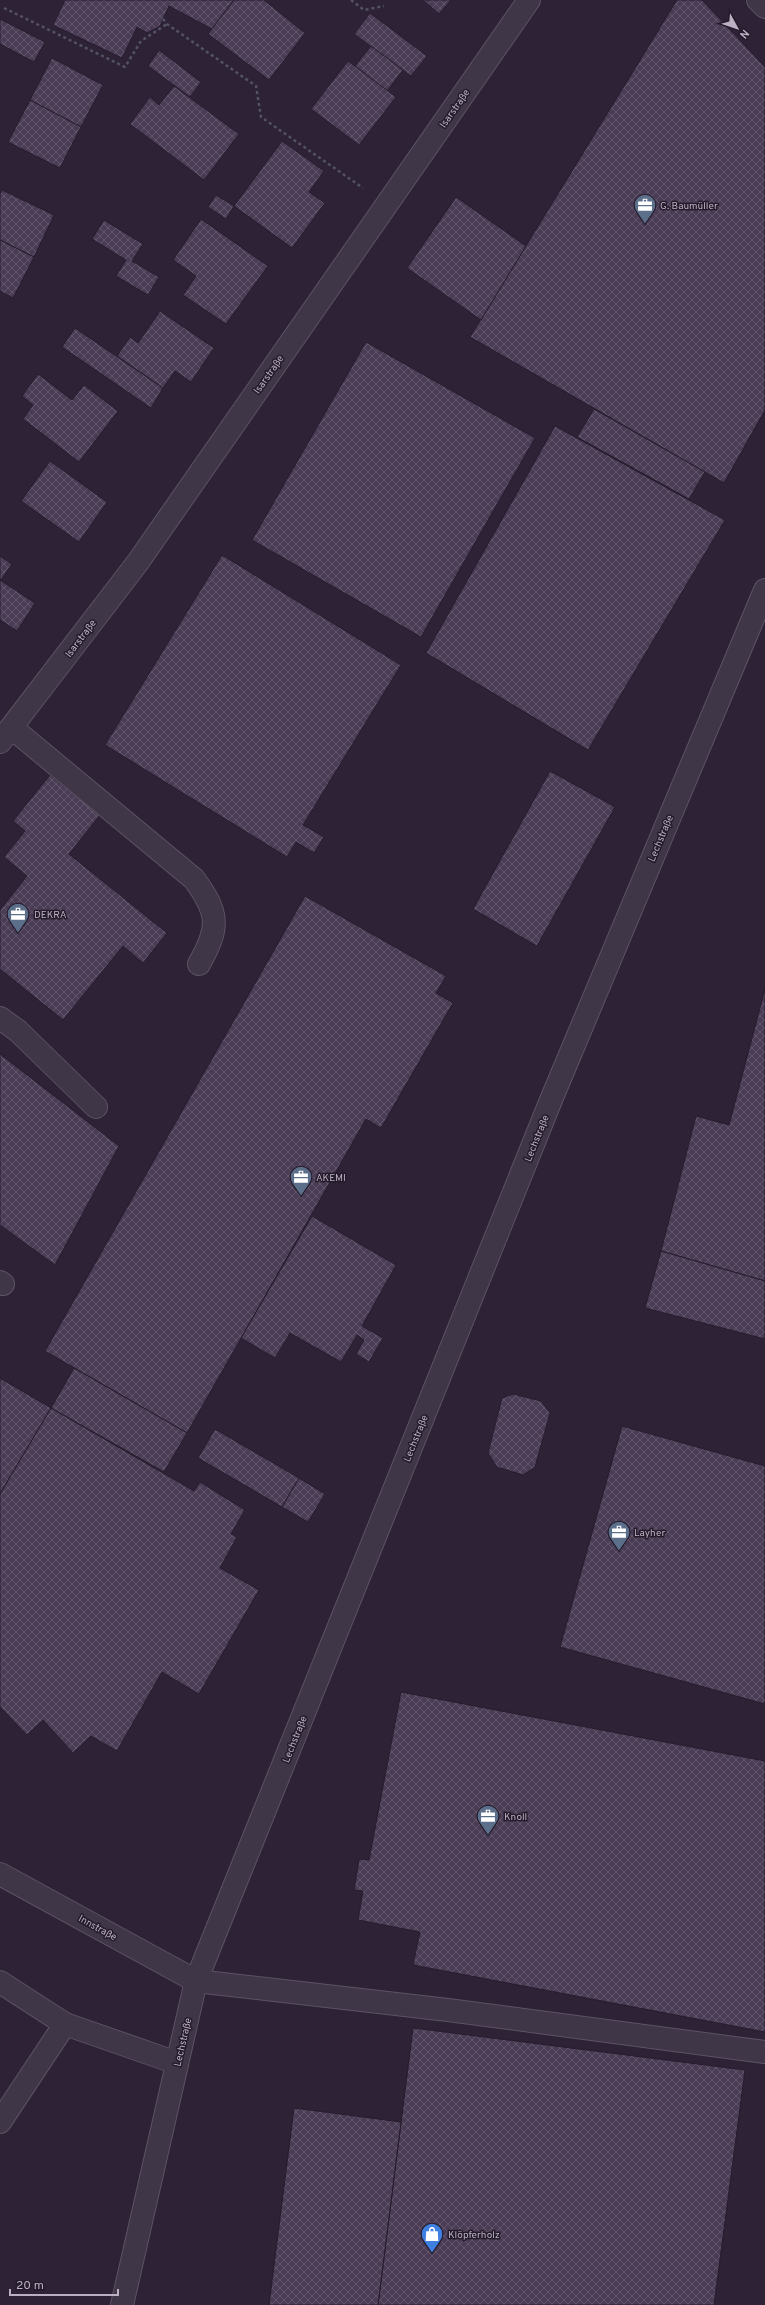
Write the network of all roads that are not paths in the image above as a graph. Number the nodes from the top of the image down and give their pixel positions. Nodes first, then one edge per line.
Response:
1 (529, 0) edge
2 (758, 0) edge
3 (765, 7) edge
4 (765, 590) edge
5 (6, 735) edge
6 (199, 964) dead end
7 (0, 1018) edge
8 (96, 1107) dead end
9 (0, 1874) edge
10 (196, 1981) junction
11 (0, 1982) edge
12 (64, 2024) junction
13 (765, 2052) edge
14 (177, 2063) junction
15 (0, 2122) edge
16 (122, 2305) edge

1 - 5 street, Isarstraße
2 - 3 street
4 - 10 street, Lechstraße
5 - 6 street
7 - 8 street
9 - 10 street, Innstraße
10 - 13 street
10 - 14 street, Lechstraße
11 - 12 street
12 - 14 street
12 - 15 street
14 - 16 street, Lechstraße

